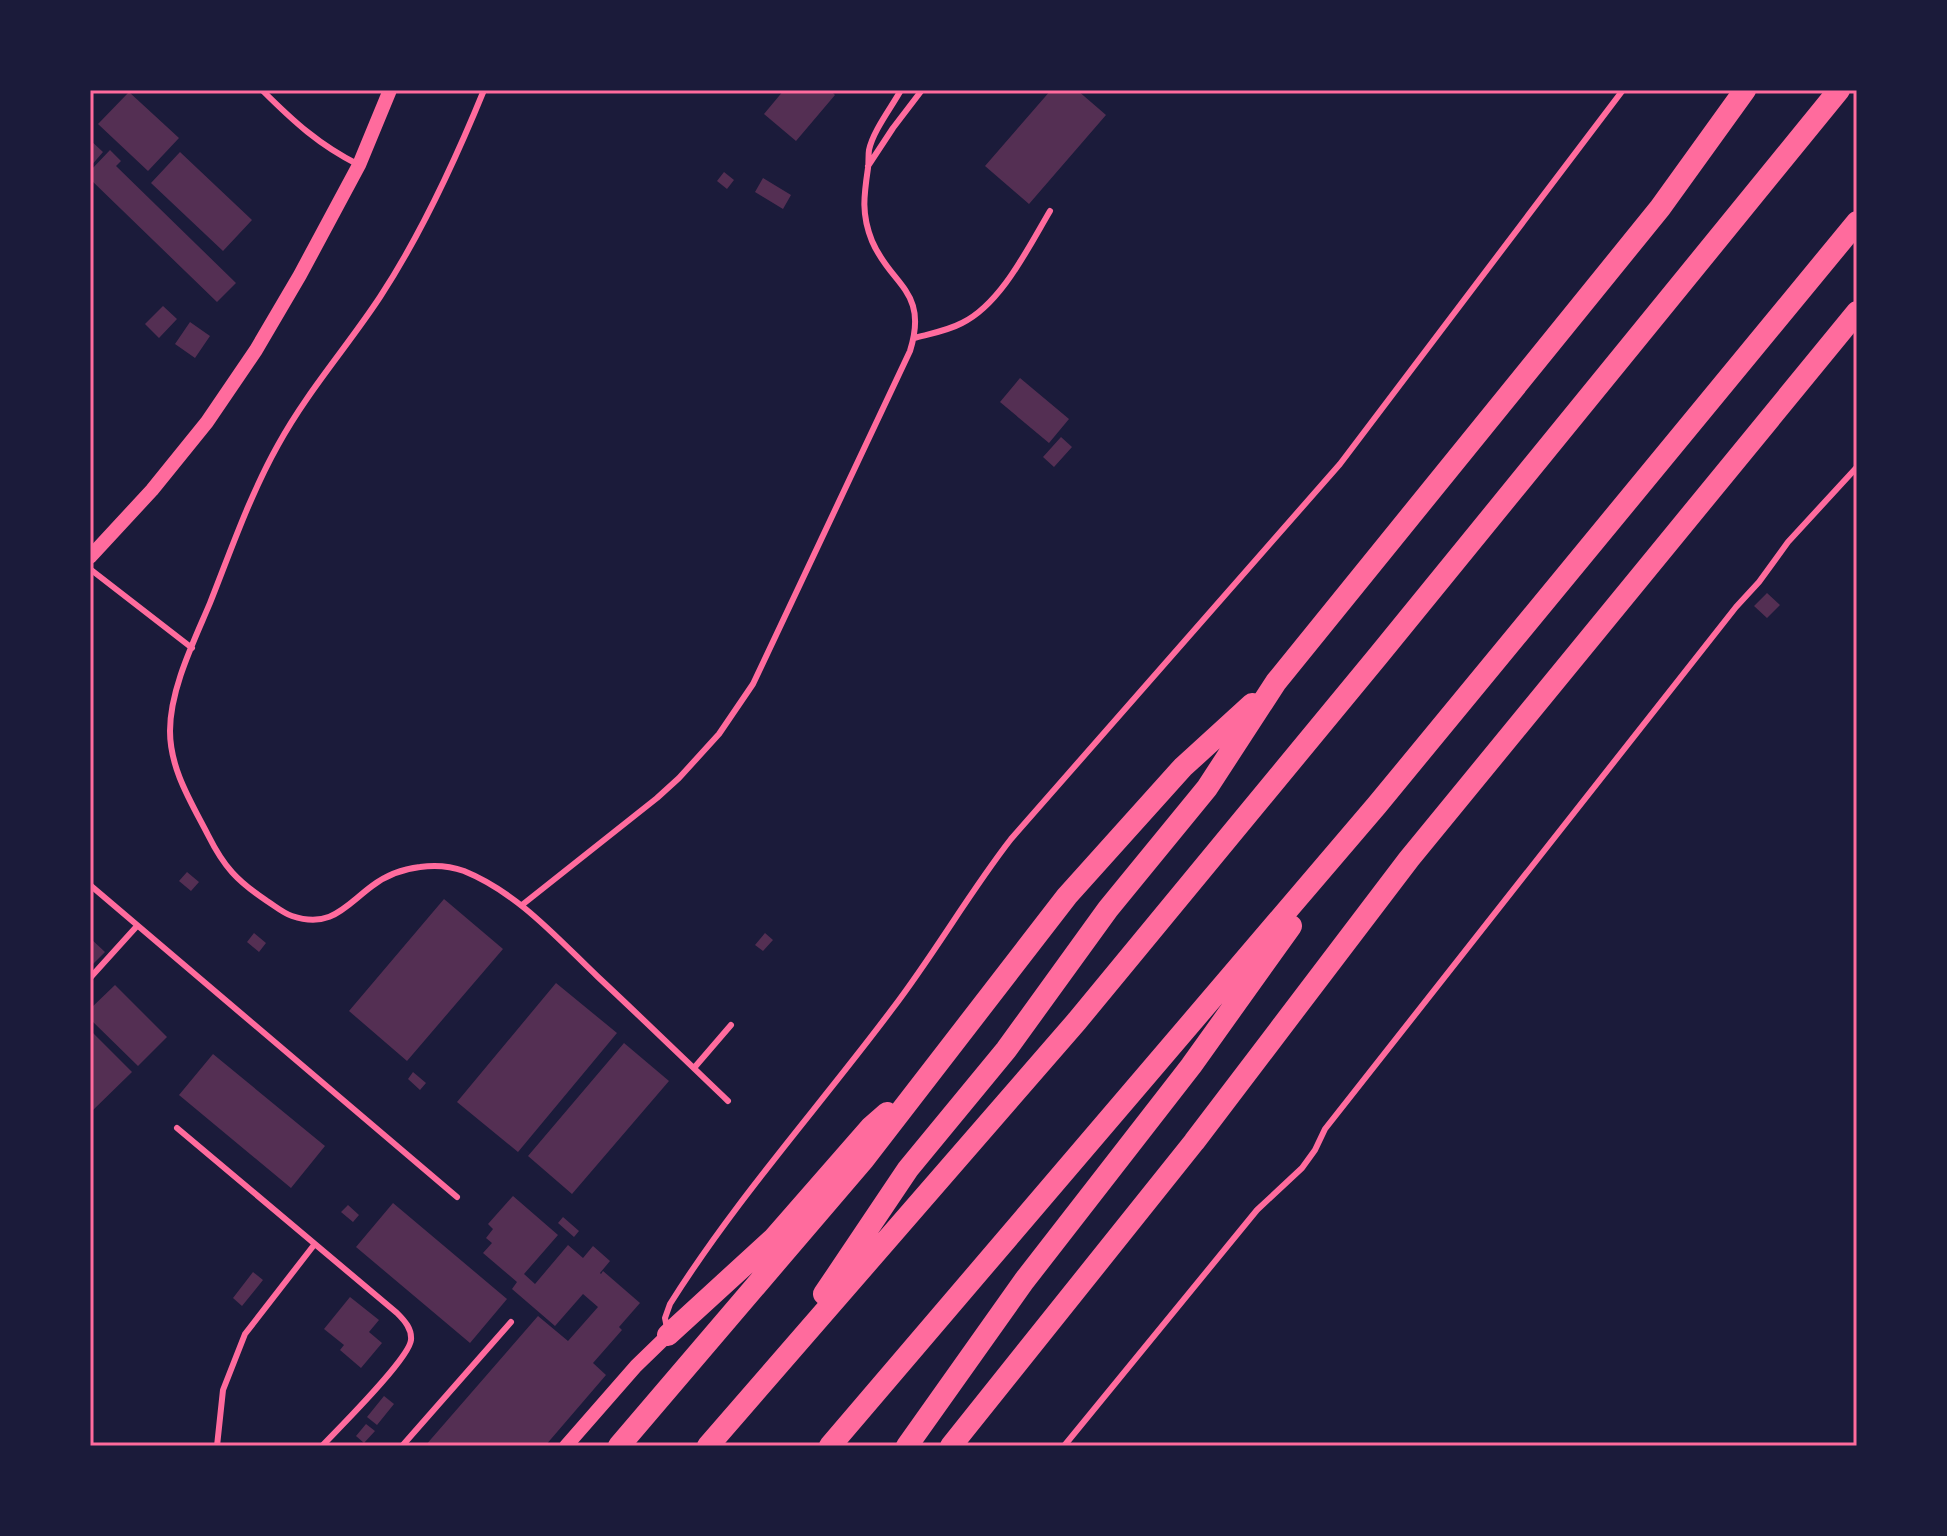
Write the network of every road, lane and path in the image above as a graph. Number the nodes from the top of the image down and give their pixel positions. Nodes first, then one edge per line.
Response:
1 (262, 90) edge
2 (390, 90) edge
3 (484, 90) edge
4 (901, 90) edge
5 (922, 90) edge
6 (1623, 90) edge
7 (1745, 90) edge
8 (1760, 90) edge
9 (1839, 90) edge
10 (359, 165) junction
11 (868, 166) junction
12 (1660, 208) junction
13 (1050, 211) dead end
14 (1857, 222) edge
15 (1857, 312) edge
16 (914, 338) junction
17 (1857, 467) edge
18 (90, 557) edge
19 (90, 569) edge
20 (192, 648) junction
21 (1276, 682) junction
22 (1377, 805) junction
23 (90, 885) edge
24 (522, 905) junction
25 (137, 926) junction
26 (90, 978) edge
27 (731, 1025) dead end
28 (694, 1068) junction
29 (925, 1081) junction
30 (728, 1101) dead end
31 (177, 1128) dead end
32 (457, 1197) dead end
33 (314, 1245) junction
34 (511, 1322) dead end
35 (668, 1335) junction
36 (770, 1374) junction
37 (217, 1446) edge
38 (322, 1446) edge
39 (402, 1446) edge
40 (566, 1446) edge
41 (619, 1446) edge
42 (708, 1446) edge
43 (830, 1446) edge
44 (907, 1446) edge
45 (951, 1446) edge
46 (1064, 1446) edge

1 - 10 lane
2 - 10 street
3 - 20 lane
4 - 11 lane
5 - 11 lane
6 - 35 lane
7 - 12 highway
8 - 12 highway
9 - 36 highway
10 - 18 street
11 - 16 lane
12 - 21 highway
13 - 16 lane
14 - 22 highway
15 - 45 highway
16 - 24 lane
17 - 46 lane
19 - 20 lane
20 - 24 lane
21 - 29 highway
21 - 36 highway
22 - 43 highway
22 - 44 highway
23 - 25 lane
24 - 28 lane
25 - 26 lane
25 - 32 lane
27 - 28 lane
28 - 30 lane
29 - 35 highway
29 - 41 highway
31 - 33 lane
33 - 37 lane
33 - 38 lane
34 - 39 lane
35 - 40 street
36 - 42 highway

